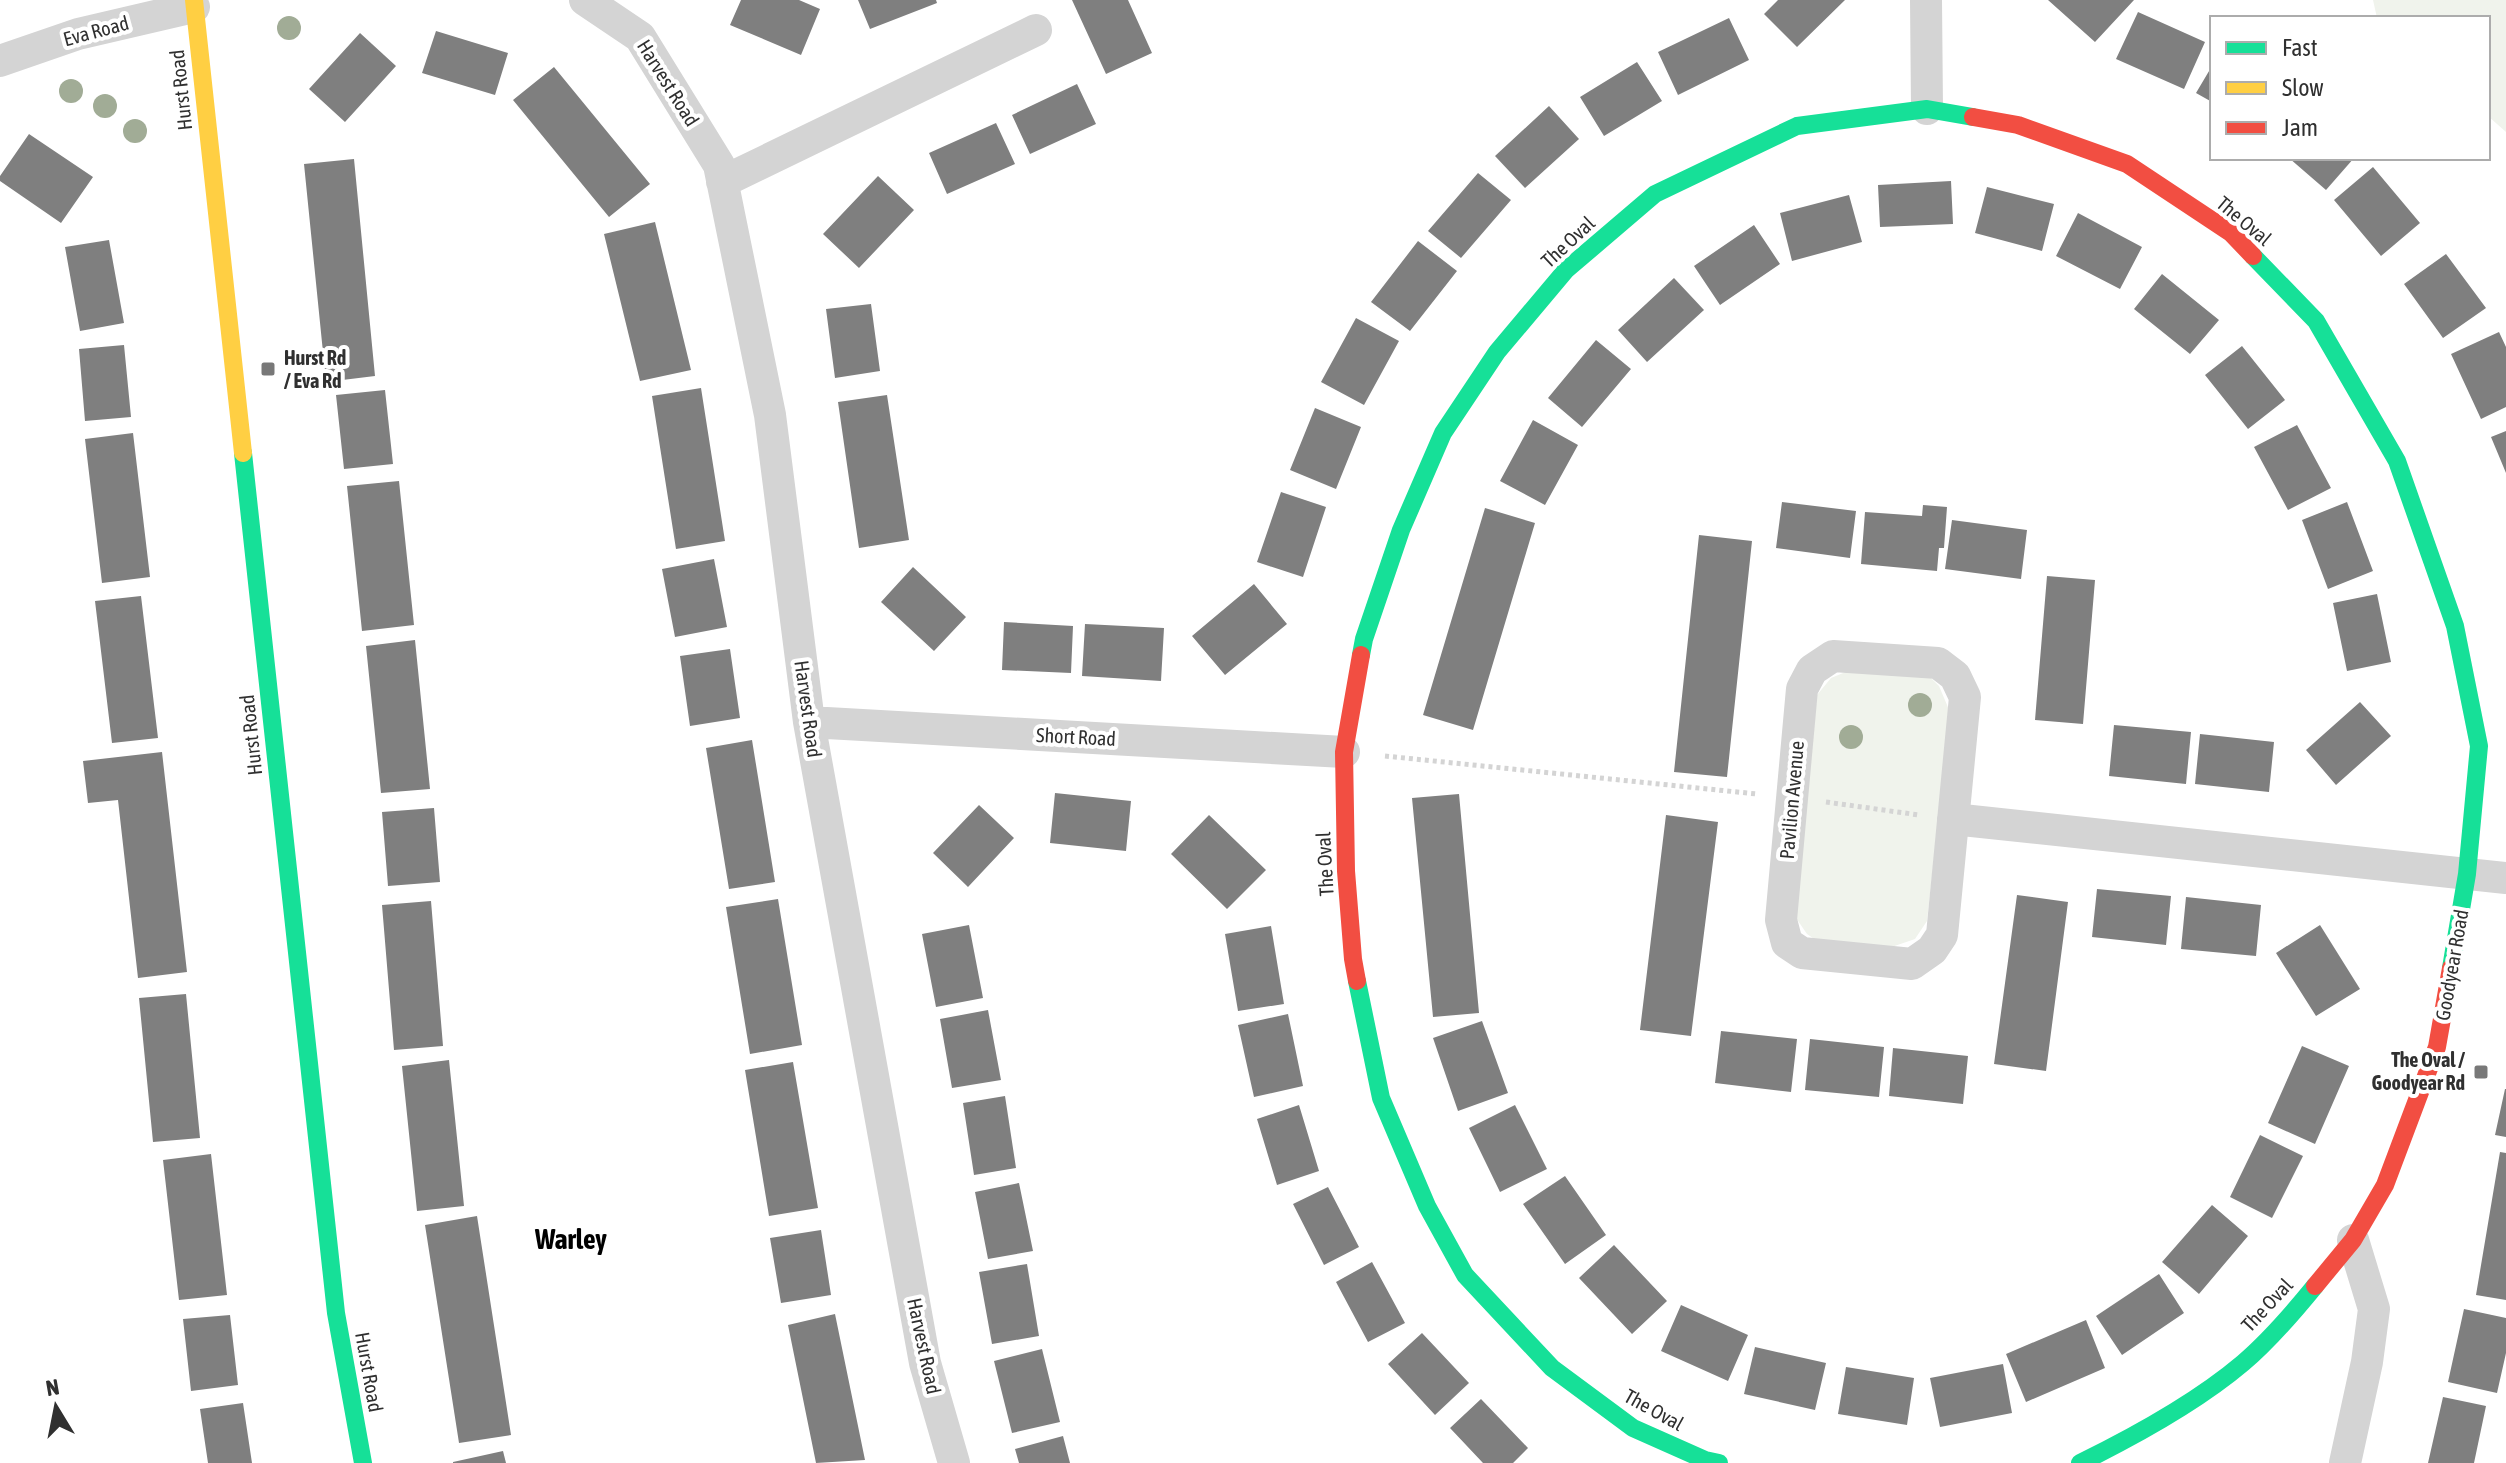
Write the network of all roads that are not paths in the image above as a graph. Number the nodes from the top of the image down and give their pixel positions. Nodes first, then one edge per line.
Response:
1 (585, 0) edge
2 (1926, 0) edge
3 (194, 4) edge
4 (1036, 30) dead end
5 (0, 61) edge
6 (1927, 109) junction
7 (722, 182) junction
8 (809, 722) junction
9 (1344, 752) junction
10 (1953, 819) junction
11 (2467, 874) junction
12 (2506, 878) edge
13 (2353, 1240) junction
14 (363, 1463) edge
15 (954, 1463) edge
16 (1719, 1463) edge
17 (2080, 1463) edge
18 (2345, 1463) edge

1 - 7 street, Harvest Road
2 - 6 street
3 - 5 street, Eva Road
3 - 14 street, Hurst Road
4 - 7 street
6 - 9 street, The Oval
6 - 11 street, The Oval
7 - 8 street, Harvest Road
8 - 9 street, Short Road
8 - 15 street, Harvest Road
9 - 16 street, The Oval
10 - 10 street, Pavilion Avenue
10 - 11 street
11 - 12 street
11 - 13 street, Goodyear Road
13 - 17 street, The Oval
13 - 18 street

